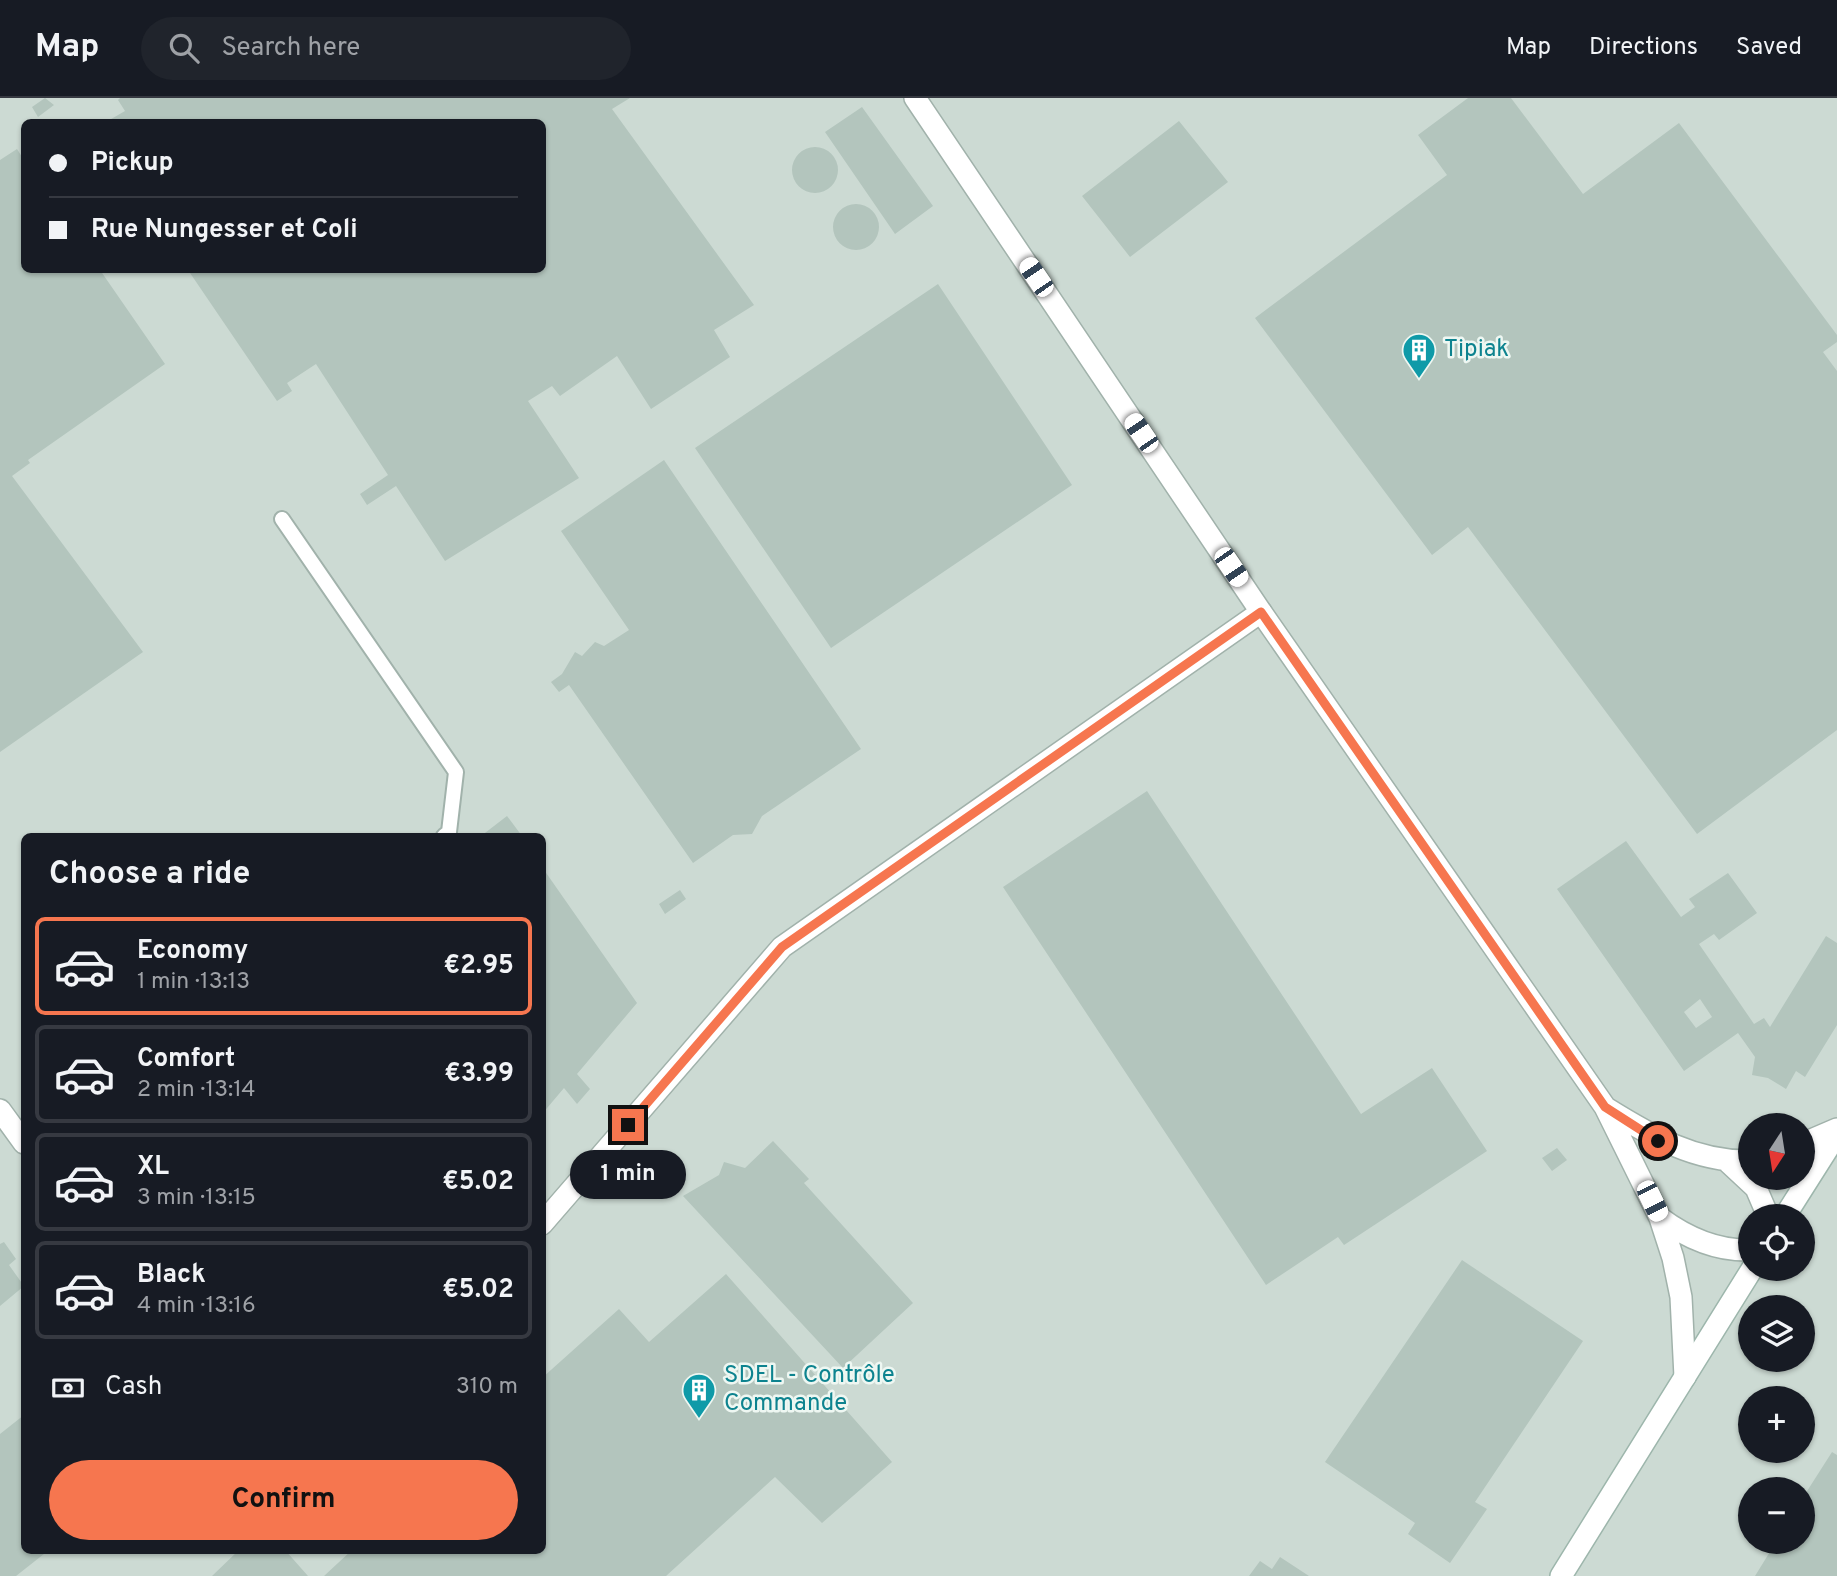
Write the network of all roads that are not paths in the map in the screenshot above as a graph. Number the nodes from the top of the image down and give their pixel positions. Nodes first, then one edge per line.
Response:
1 (915, 98) edge
2 (282, 519) dead end
3 (1261, 612) junction
4 (448, 833) edge
5 (1605, 1107) junction
6 (0, 1110) edge
7 (1837, 1132) edge
8 (21, 1139) edge
9 (1815, 1140) edge
10 (1727, 1161) junction
11 (1738, 1161) edge
12 (1763, 1204) edge
13 (1792, 1204) edge
14 (546, 1219) edge
15 (1660, 1219) junction
16 (1738, 1248) edge
17 (1745, 1281) edge
18 (1685, 1377) junction
19 (1562, 1576) edge

1 - 3 street
2 - 4 lane
3 - 5 street
3 - 14 street
5 - 10 street
5 - 15 street
6 - 8 street
7 - 9 street
7 - 13 street
10 - 11 street
10 - 12 street
15 - 16 street
15 - 18 street
17 - 18 street
18 - 19 street

